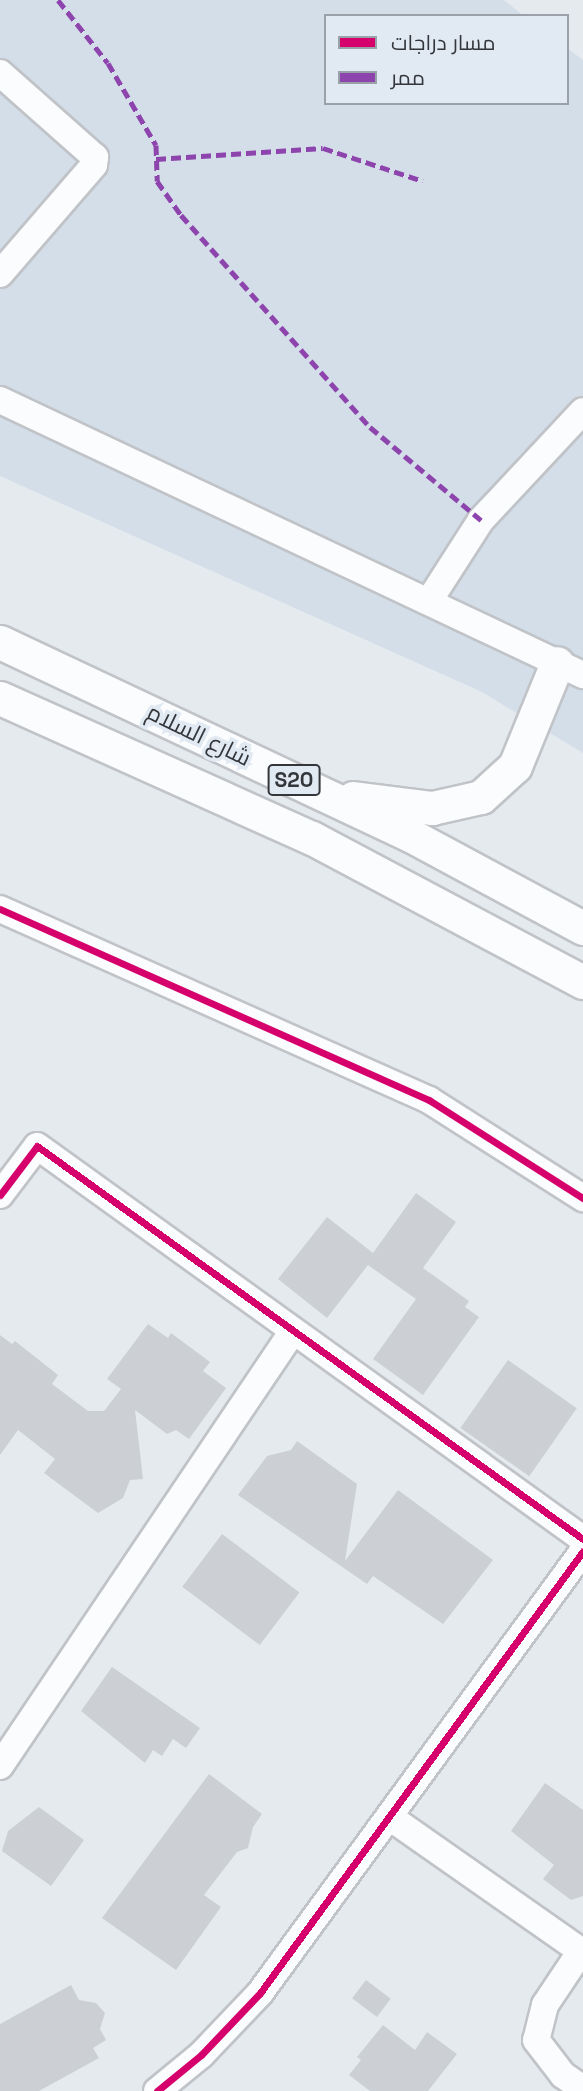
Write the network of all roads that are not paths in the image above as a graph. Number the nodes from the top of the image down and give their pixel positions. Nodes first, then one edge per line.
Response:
1 (0, 73) edge
2 (9, 247) edge
3 (0, 274) edge
4 (0, 400) edge
5 (583, 411) edge
6 (429, 601) junction
7 (0, 642) edge
8 (570, 669) edge
9 (0, 698) edge
10 (323, 794) junction
11 (0, 909) edge
12 (583, 928) edge
13 (583, 982) edge
14 (0, 1195) edge
15 (583, 1198) edge
16 (293, 1331) junction
17 (583, 1539) edge
18 (583, 1551) edge
19 (0, 1766) edge
20 (391, 1818) junction
21 (582, 1950) edge
22 (583, 2089) edge
23 (157, 2091) edge

1 - 2 street
2 - 3 street
4 - 6 street
5 - 6 street
6 - 8 street
7 - 10 main road, شارع السلام / S20
8 - 10 main road
9 - 13 main road, شارع السلام / S20
10 - 12 main road, شارع السلام / S20
11 - 15 street
14 - 16 street
16 - 17 street
16 - 19 street
18 - 20 street
20 - 21 street
20 - 23 street
21 - 22 street

